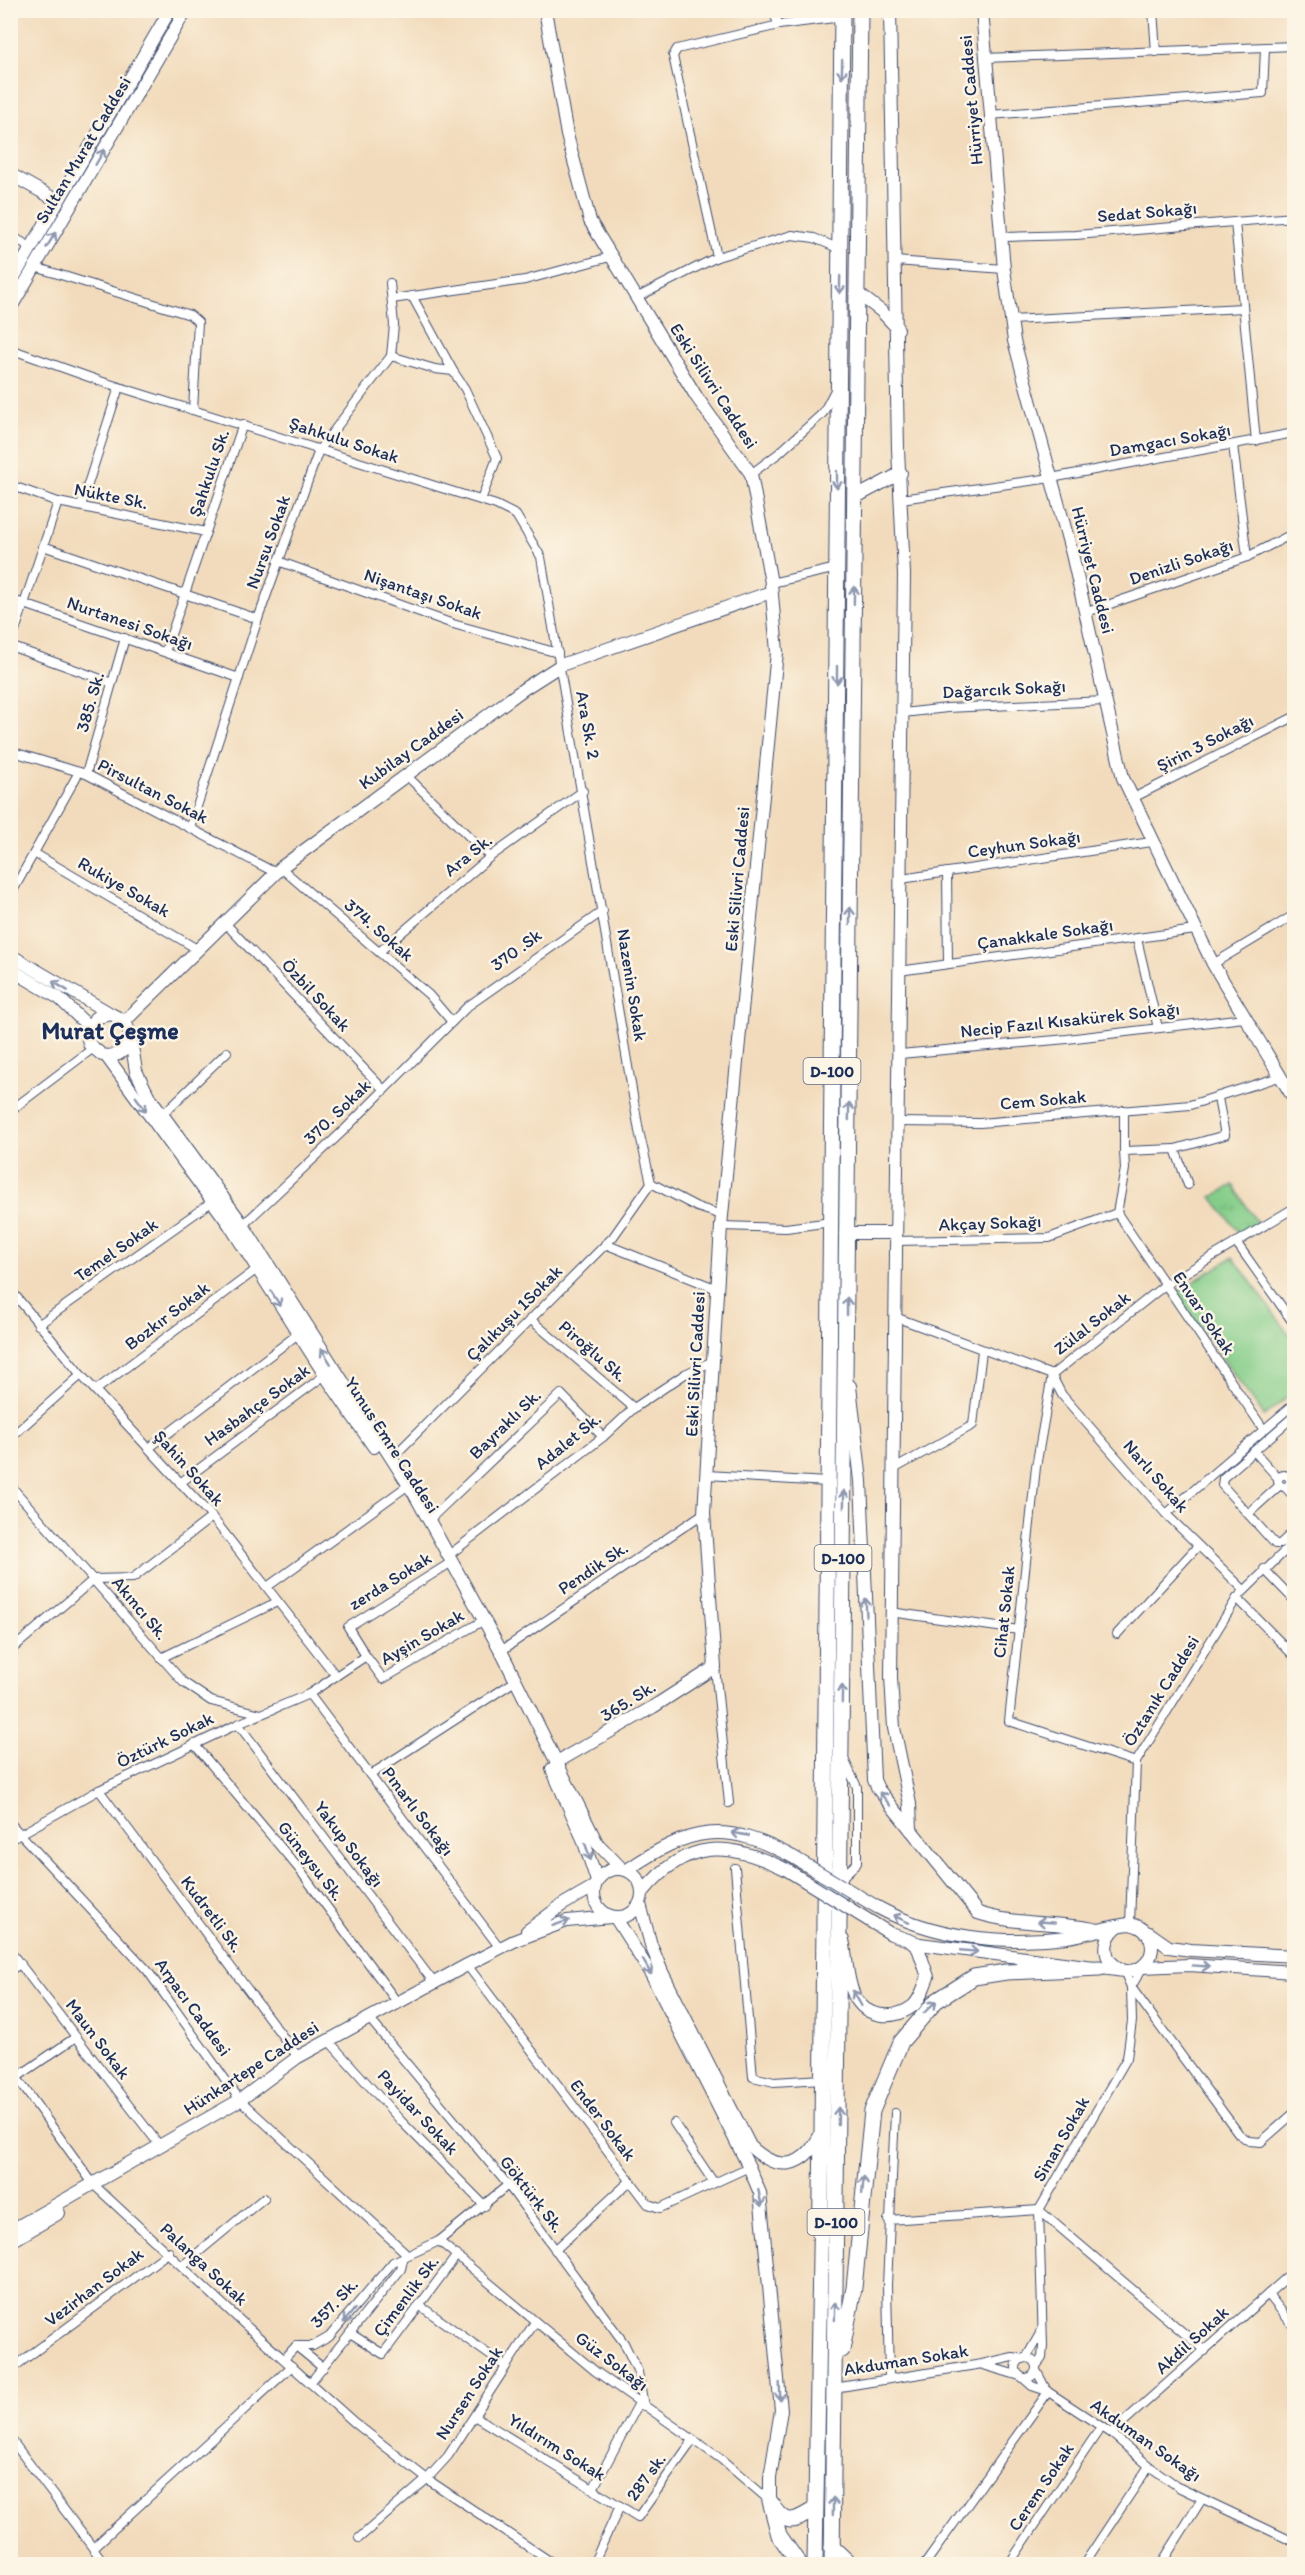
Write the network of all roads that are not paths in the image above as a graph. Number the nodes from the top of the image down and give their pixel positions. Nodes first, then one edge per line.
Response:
1 (170, 10) edge
2 (186, 10) edge
3 (545, 10) edge
4 (772, 10) edge
5 (860, 10) edge
6 (890, 10) edge
7 (982, 10) edge
8 (1153, 10) edge
9 (842, 14) edge
10 (779, 25) junction
11 (1294, 46) edge
12 (1265, 48) junction
13 (1156, 52) junction
14 (142, 58) junction
15 (984, 58) junction
16 (154, 64) junction
17 (990, 115) junction
18 (10, 174) edge
19 (58, 201) junction
20 (70, 207) junction
21 (1294, 217) edge
22 (1235, 222) junction
23 (10, 235) edge
24 (1003, 237) junction
25 (32, 248) junction
26 (840, 249) junction
27 (610, 256) junction
28 (717, 258) junction
29 (895, 261) junction
30 (35, 267) junction
31 (1004, 269) junction
32 (10, 284) edge
33 (390, 284) dead end
34 (856, 292) junction
35 (412, 296) junction
36 (636, 298) junction
37 (392, 299) junction
38 (1243, 308) junction
39 (10, 309) edge
40 (1011, 320) junction
41 (898, 328) junction
42 (10, 349) edge
43 (392, 356) junction
44 (453, 371) junction
45 (839, 382) junction
46 (119, 387) junction
47 (193, 410) junction
48 (243, 424) junction
49 (1294, 433) edge
50 (1256, 441) junction
51 (1233, 445) junction
52 (319, 450) junction
53 (900, 473) junction
54 (751, 474) junction
55 (1051, 478) junction
56 (10, 485) edge
57 (856, 497) junction
58 (901, 499) junction
59 (481, 500) junction
60 (58, 502) junction
61 (81, 507) junction
62 (207, 532) junction
63 (1294, 533) edge
64 (44, 546) junction
65 (1247, 557) junction
66 (278, 561) junction
67 (837, 568) junction
68 (771, 588) junction
69 (187, 594) junction
70 (10, 599) edge
71 (24, 604) junction
72 (1087, 612) junction
73 (258, 620) junction
74 (125, 638) junction
75 (10, 646) edge
76 (165, 652) junction
77 (560, 659) junction
78 (239, 678) junction
79 (112, 683) junction
80 (1106, 701) junction
81 (903, 713) junction
82 (1294, 717) edge
83 (10, 751) edge
84 (82, 773) junction
85 (406, 775) junction
86 (583, 791) junction
87 (1131, 799) junction
88 (190, 828) junction
89 (1151, 842) junction
90 (34, 853) junction
91 (490, 857) junction
92 (279, 870) junction
93 (947, 872) junction
94 (901, 879) junction
95 (10, 896) edge
96 (603, 911) junction
97 (1294, 915) edge
98 (224, 922) junction
99 (1195, 930) junction
100 (1137, 939) junction
101 (197, 949) junction
102 (379, 952) junction
103 (10, 955) edge
104 (948, 964) junction
105 (1213, 964) junction
106 (10, 969) edge
107 (899, 971) junction
108 (111, 1014) junction
109 (1244, 1018) junction
110 (125, 1021) junction
111 (452, 1022) junction
112 (89, 1027) junction
113 (1158, 1028) junction
114 (130, 1041) junction
115 (92, 1049) junction
116 (227, 1052) dead end
117 (900, 1054) junction
118 (107, 1057) junction
119 (1279, 1077) junction
120 (384, 1090) junction
121 (10, 1098) edge
122 (1218, 1098) junction
123 (1294, 1099) edge
124 (15, 1108) edge
125 (1124, 1110) junction
126 (162, 1115) junction
127 (898, 1122) junction
128 (1175, 1149) junction
129 (1124, 1151) junction
130 (651, 1183) junction
131 (1188, 1185) dead end
132 (213, 1201) junction
133 (1294, 1208) edge
134 (1117, 1213) junction
135 (721, 1221) junction
136 (831, 1222) junction
137 (243, 1225) junction
138 (848, 1233) junction
139 (895, 1237) junction
140 (1236, 1242) junction
141 (605, 1245) junction
142 (257, 1269) junction
143 (1165, 1286) junction
144 (10, 1289) edge
145 (717, 1289) junction
146 (895, 1317) junction
147 (530, 1319) junction
148 (1294, 1324) edge
149 (38, 1326) junction
150 (298, 1334) junction
151 (982, 1351) junction
152 (713, 1361) junction
153 (847, 1364) junction
154 (81, 1375) junction
155 (325, 1375) junction
156 (1052, 1376) junction
157 (96, 1390) junction
158 (1294, 1404) edge
159 (634, 1408) junction
160 (1291, 1419) edge
161 (1264, 1430) junction
162 (1294, 1430) edge
163 (603, 1437) junction
164 (10, 1438) edge
165 (149, 1448) junction
166 (1254, 1451) junction
167 (391, 1459) junction
168 (894, 1469) junction
169 (1292, 1474) edge
170 (706, 1475) junction
171 (827, 1482) junction
172 (180, 1483) junction
173 (1281, 1483) junction
174 (10, 1485) edge
175 (404, 1489) junction
176 (1294, 1497) edge
177 (705, 1513) junction
178 (1166, 1514) junction
179 (1248, 1514) junction
180 (212, 1518) junction
181 (429, 1520) junction
182 (1294, 1531) edge
183 (1294, 1542) edge
184 (1197, 1546) junction
185 (448, 1560) junction
186 (1264, 1569) junction
187 (94, 1579) junction
188 (267, 1587) junction
189 (1244, 1590) junction
190 (1237, 1598) junction
191 (1294, 1600) edge
192 (278, 1602) junction
193 (890, 1612) junction
194 (479, 1623) junction
195 (1019, 1630) junction
196 (1117, 1634) dead end
197 (10, 1651) edge
198 (501, 1651) junction
199 (366, 1656) junction
200 (1294, 1656) edge
201 (161, 1658) junction
202 (715, 1667) junction
203 (336, 1676) junction
204 (509, 1685) junction
205 (309, 1694) junction
206 (262, 1715) junction
207 (237, 1724) junction
208 (194, 1744) junction
209 (1136, 1762) junction
210 (554, 1764) junction
211 (370, 1775) junction
212 (99, 1790) junction
213 (729, 1803) dead end
214 (10, 1823) edge
215 (911, 1830) junction
216 (18, 1834) junction
217 (10, 1840) edge
218 (735, 1868) dead end
219 (624, 1869) junction
220 (596, 1883) junction
221 (641, 1898) junction
222 (613, 1917) junction
223 (838, 1918) junction
224 (1130, 1924) junction
225 (1117, 1927) junction
226 (1103, 1930) junction
227 (1149, 1934) junction
228 (908, 1940) junction
229 (514, 1941) junction
230 (500, 1948) junction
231 (10, 1951) edge
232 (1294, 1956) edge
233 (21, 1964) junction
234 (466, 1965) junction
235 (1143, 1967) junction
236 (1100, 1968) junction
237 (10, 1970) edge
238 (1124, 1971) junction
239 (1294, 1972) edge
240 (435, 1984) junction
241 (1131, 1987) junction
242 (397, 2002) junction
243 (368, 2017) junction
244 (76, 2037) junction
245 (328, 2040) junction
246 (298, 2057) junction
247 (822, 2079) junction
248 (14, 2080) edge
249 (240, 2100) junction
250 (895, 2113) dead end
251 (1294, 2113) edge
252 (674, 2123) dead end
253 (822, 2132) junction
254 (160, 2146) junction
255 (749, 2167) junction
256 (629, 2182) junction
257 (714, 2183) junction
258 (94, 2185) junction
259 (508, 2185) junction
260 (264, 2198) dead end
261 (485, 2206) junction
262 (1039, 2210) junction
263 (888, 2220) junction
264 (10, 2231) edge
265 (439, 2241) junction
266 (10, 2242) edge
267 (555, 2250) junction
268 (169, 2252) junction
269 (457, 2255) junction
270 (405, 2257) junction
271 (183, 2265) junction
272 (1294, 2271) edge
273 (1268, 2294) junction
274 (420, 2305) junction
275 (536, 2322) junction
276 (1294, 2327) edge
277 (1042, 2330) junction
278 (350, 2333) junction
279 (296, 2346) junction
280 (1205, 2351) junction
281 (1025, 2358) junction
282 (284, 2359) junction
283 (982, 2364) junction
284 (292, 2366) junction
285 (505, 2366) junction
286 (323, 2367) junction
287 (1036, 2368) junction
288 (10, 2370) edge
289 (1021, 2377) junction
290 (889, 2378) junction
291 (310, 2383) junction
292 (834, 2388) junction
293 (1047, 2392) junction
294 (642, 2404) junction
295 (476, 2417) junction
296 (1101, 2427) junction
297 (1111, 2433) junction
298 (10, 2438) edge
299 (693, 2440) junction
300 (1149, 2466) junction
301 (427, 2479) junction
302 (593, 2489) junction
303 (1202, 2499) junction
304 (770, 2501) junction
305 (620, 2506) junction
306 (815, 2509) junction
307 (779, 2535) junction
308 (359, 2538) dead end
309 (1294, 2542) edge
310 (832, 2547) junction
311 (93, 2548) junction
312 (105, 2565) edge
313 (554, 2565) edge
314 (593, 2565) edge
315 (789, 2565) edge
316 (799, 2565) edge
317 (815, 2565) edge
318 (832, 2565) edge
319 (850, 2565) edge
320 (925, 2565) edge
321 (1009, 2565) edge
322 (1084, 2565) edge
323 (1161, 2565) edge

1 - 14 main road, Sultan Murat Caddesi
2 - 16 main road, Sultan Murat Caddesi
3 - 27 main road, Eski Silivri Caddesi
4 - 10 street
5 - 34 highway, D-100
6 - 29 main road
7 - 15 main road, Hürriyet Caddesi
8 - 13 street
9 - 10 street
9 -> 26 highway, D-100
10 - 28 street
11 - 12 street
12 - 13 street
12 - 17 street
13 - 15 street
14 - 16 main road
14 - 19 main road, Sultan Murat Caddesi
15 - 17 main road, Hürriyet Caddesi
20 -> 16 main road, Sultan Murat Caddesi
17 - 24 main road, Hürriyet Caddesi
18 - 19 main road
19 - 20 main road
19 - 25 main road, Sultan Murat Caddesi
30 -> 20 main road, Sultan Murat Caddesi
21 - 22 street, Sedat Sokağı
22 - 24 street, Sedat Sokağı
22 - 38 street
23 - 25 street
24 - 31 main road, Hürriyet Caddesi
25 - 32 main road, Sultan Murat Caddesi
26 - 28 street
26 -> 45 highway, D-100
27 - 35 street
27 - 36 main road, Eski Silivri Caddesi
28 - 36 street
29 - 31 street
29 - 41 main road
30 - 39 main road, Sultan Murat Caddesi
30 - 47 street
31 - 40 main road, Hürriyet Caddesi
33 - 37 street
34 - 41 main road
34 - 57 highway, D-100
35 - 37 street
35 - 44 street
36 - 54 main road, Eski Silivri Caddesi
37 - 43 street
38 - 40 street
38 - 50 street
40 - 55 main road, Hürriyet Caddesi
41 - 53 main road
42 - 46 street, Şahkulu Sokak
43 - 44 street
43 - 52 street, Nursu Sokak
44 - 59 street
45 - 54 street
45 -> 67 highway, D-100
46 - 47 street, Şahkulu Sokak
46 - 61 street
47 - 48 street, Şahkulu Sokak
48 - 52 street, Şahkulu Sokak
48 - 62 street, Şahkulu Sk.
49 - 50 street, Damgacı Sokağı
50 - 51 street, Damgacı Sokağı
51 - 55 street, Damgacı Sokağı
51 - 65 street, Denizli Sokağı
52 - 59 street, Şahkulu Sokak
52 - 66 street, Nursu Sokak
53 - 57 main road
53 - 58 main road
54 - 68 main road, Eski Silivri Caddesi
55 - 58 street, Damgacı Sokağı
55 - 72 main road, Hürriyet Caddesi
56 - 60 street, Nükte Sk.
138 -> 57 highway, D-100
58 - 81 main road
59 - 77 street, Şahkulu Sokak
60 - 61 street, Nükte Sk.
60 - 64 street
61 - 62 street, Nükte Sk.
62 - 69 street, Şahkulu Sk.
63 - 65 street
64 - 69 street
64 - 71 street
65 - 72 street, Denizli Sokağı
66 - 73 street, Nursu Sokak
66 - 77 street, Nişantaşı Sokak
67 - 68 street
67 -> 136 highway, D-100
68 - 77 main road, Kubilay Caddesi
68 - 135 main road, Eski Silivri Caddesi
69 - 73 street
69 - 76 street, Şahkulu Sk.
70 - 71 street, Nurtanesi Sokağı
71 - 74 street, Nurtanesi Sokağı
71 - 75 street
72 - 80 main road, Hürriyet Caddesi
73 - 78 street, Nursu Sokak
74 - 76 street, Nurtanesi Sokağı
74 - 79 street, 385. Sk.
75 - 79 street
76 - 78 street, Nurtanesi Sokağı
77 - 85 main road, Kubilay Caddesi
77 - 86 street, Ara Sk. 2
78 - 88 street, Nursu Sokak
79 - 84 street, 385. Sk.
80 - 81 street, Dağarcık Sokağı
80 - 87 main road, Hürriyet Caddesi
81 - 94 main road
82 - 87 street, Şirin 3 Sokağı
83 - 84 street, Pirsultan Sokak
84 - 88 street, Pirsultan Sokak
84 - 90 street, 385. Sk.
85 - 91 street
85 - 92 main road, Kubilay Caddesi
86 - 91 street, Ara Sk.
86 - 96 street, Nazenin Sokak
87 - 89 main road, Hürriyet Caddesi
88 - 92 street, Pirsultan Sokak
89 - 93 street, Ceyhun Sokağı
89 - 99 main road, Hürriyet Caddesi
90 - 95 street, 385. Sk.
90 - 101 street, Rukiye Sokak
91 - 102 street, Ara Sk.
92 - 98 main road, Kubilay Caddesi
92 - 102 street, 374. Sokak
93 - 94 street, Ceyhun Sokağı
93 - 104 street
94 - 107 main road
96 - 111 street, 370 .Sk
96 - 130 street, Nazenin Sokak
97 - 105 street
98 - 101 main road, Kubilay Caddesi
98 - 120 street, Özbil Sokak
99 - 100 street, Çanakkale Sokağı
99 - 105 main road, Hürriyet Caddesi
100 - 104 street, Çanakkale Sokağı
100 - 113 street
101 - 110 main road, Kubilay Caddesi
102 - 111 street, 374. Sokak
108 -> 103 main road
104 - 107 street, Çanakkale Sokağı
105 - 109 main road, Hürriyet Caddesi
106 - 112 main road
107 - 117 main road
108 - 110 main road
108 - 112 main road
109 - 113 street, Necip Fazıl Kısakürek Sokağı
109 - 119 main road, Hürriyet Caddesi
110 - 114 main road
111 - 120 street, 370. Sokak
112 - 115 main road
113 - 117 street, Necip Fazıl Kısakürek Sokağı
114 - 118 main road
114 - 126 main road
115 - 118 main road
115 - 124 street
116 - 126 street
117 - 127 main road
118 -> 132 main road, Yunus Emre Caddesi
119 - 122 street, Cem Sokak
119 - 123 main road, Hürriyet Caddesi
120 - 137 street, 370. Sokak
121 - 124 street
122 - 125 street, Cem Sokak
122 - 128 street
125 - 127 street, Cem Sokak
125 - 129 street
126 - 137 main road
127 - 139 main road
128 - 129 street
128 - 131 street
129 - 134 street
130 - 135 street
130 - 141 street, Çalıkuşu 1Sokak
132 - 142 main road, Yunus Emre Caddesi
132 - 149 street, Temel Sokak
133 - 140 street, Zülal Sokak
134 - 139 street, Akçay Sokağı
134 - 143 street, Envar Sokak
135 - 136 street
135 - 145 main road, Eski Silivri Caddesi
136 - 171 highway, D-100
167 -> 137 main road
138 - 139 main road
153 -> 138 highway, D-100
139 - 146 main road
140 - 143 street, Zülal Sokak
140 - 148 street
141 - 145 street
141 - 147 street, Çalıkuşu 1Sokak
142 -> 150 main road, Yunus Emre Caddesi
142 - 157 street, Bozkır Sokak
143 - 156 street, Zülal Sokak
143 - 161 street, Envar Sokak
144 - 149 street, Şahin Sokak
145 - 152 main road, Eski Silivri Caddesi
146 - 151 street, Zülal Sokak
146 - 168 main road
147 - 159 street, Piroğlu Sk.
147 - 167 street, Çalıkuşu 1Sokak
149 - 154 street, Şahin Sokak
150 - 155 main road, Yunus Emre Caddesi
150 - 165 street
151 - 156 street, Zülal Sokak
151 - 168 street
152 - 159 street, Adalet Sk.
152 - 170 main road, Eski Silivri Caddesi
215 -> 153 main road
223 -> 153 highway, D-100
154 - 157 street, Şahin Sokak
154 - 164 street
155 - 172 street, Hasbahçe Sokak
155 - 175 main road, Yunus Emre Caddesi
156 - 178 street, Narlı Sokak
156 - 195 street, Cihat Sokak
157 - 165 street, Şahin Sokak
158 - 161 street
159 - 163 street, Adalet Sk.
160 - 162 street
160 - 166 street
161 - 178 street
163 - 181 street, Bayraklı Sk.
163 - 185 street, Adalet Sk.
165 - 172 street, Şahin Sokak
166 - 173 street
166 - 179 street
167 - 181 main road
168 - 193 main road
169 - 173 street
170 - 171 street
170 - 177 main road, Eski Silivri Caddesi
171 - 247 highway, D-100
172 - 180 street, Şahin Sokak
173 - 176 street
173 - 179 street
174 - 187 street, Akıncı Sk.
175 - 185 main road, Yunus Emre Caddesi
175 - 188 street
177 - 198 street, Pendik Sk.
177 - 202 main road, Eski Silivri Caddesi
178 - 184 street, Narlı Sokak
179 - 182 street
180 - 187 street
180 - 188 street, Şahin Sokak
181 - 185 main road
183 - 186 street, Öztanık Caddesi
184 - 189 street, Narlı Sokak
184 - 196 street
185 - 194 main road, Yunus Emre Caddesi
185 - 198 main road
185 - 199 street, zerda Sokak
186 - 189 street, Öztanık Caddesi
186 - 191 street
187 - 197 street
187 - 201 street, Akıncı Sk.
188 - 192 street, Şahin Sokak
189 - 190 street, Öztanık Caddesi
190 - 200 street
190 - 209 street, Öztanık Caddesi
192 - 201 street
192 - 203 street, Şahin Sokak
193 - 195 street
193 - 215 main road
194 - 199 street, Ayşin Sokak
194 - 204 main road, Yunus Emre Caddesi
195 - 209 street, Cihat Sokak
198 - 210 main road
199 - 203 street
201 - 206 street, Akıncı Sk.
202 - 210 main road, 365. Sk.
202 - 213 street, Eski Silivri Caddesi
203 - 205 street, Öztürk Sokak
204 - 210 main road, Yunus Emre Caddesi
204 - 211 street
205 - 206 street, Öztürk Sokak
205 - 211 street, Pınarlı Sokağı
206 - 207 street, Öztürk Sokak
207 - 208 street, Öztürk Sokak
207 - 240 street, Yakup Sokağı
208 - 212 street, Öztürk Sokak
208 - 242 street, Güneysu Sk.
209 - 224 street, Öztanık Caddesi
210 - 219 main road
210 -> 220 main road, Yunus Emre Caddesi
211 - 230 street, Pınarlı Sokağı
212 - 216 street, Öztürk Sokak
212 - 246 street, Kudretli Sk.
214 - 216 street, Arpacı Caddesi
226 -> 215 main road
216 - 217 street, Öztürk Sokak
216 - 249 street, Arpacı Caddesi
218 - 247 street
219 - 220 main road
219 - 221 main road
226 -> 219 main road, bridge
220 - 222 main road
220 - 229 main road
221 - 222 main road
221 - 228 main road, bridge
221 - 253 main road
229 -> 222 main road
222 -> 255 main road
228 -> 223 main road
292 -> 223 highway, D-100
224 - 225 main road
224 - 227 main road
225 - 226 main road
225 - 238 main road
227 - 232 main road
227 - 235 main road
228 -> 236 main road
229 - 230 main road, Hünkartepe Caddesi
230 - 234 main road, Hünkartepe Caddesi
231 - 233 street, Maun Sokak
233 - 237 street
233 - 244 street, Maun Sokak
234 - 240 main road, Hünkartepe Caddesi
234 - 256 street, Ender Sokak
235 - 238 main road
235 -> 239 main road
235 - 241 street
236 - 238 main road
292 -> 236 highway
238 - 241 street, Sinan Sokak
240 - 242 main road, Hünkartepe Caddesi
241 - 251 street
241 - 262 street, Sinan Sokak
242 - 243 main road, Hünkartepe Caddesi
243 - 245 main road, Hünkartepe Caddesi
243 - 259 street, Göktürk Sk.
244 - 248 street
244 - 254 street, Maun Sokak
245 - 246 main road, Hünkartepe Caddesi
245 - 261 street, Payidar Sokak
246 - 249 main road, Hünkartepe Caddesi
247 - 253 highway, D-100
248 - 258 street, Palanga Sokak
249 - 254 main road, Hünkartepe Caddesi
249 - 270 street, Arpacı Caddesi
250 - 263 street
252 - 257 street
253 - 306 highway, D-100
254 - 258 main road, Hünkartepe Caddesi
255 - 257 street, Ender Sokak
255 -> 304 main road
256 - 257 street, Ender Sokak
256 - 267 street
258 - 264 main road, Hünkartepe Caddesi
258 - 266 main road
258 - 268 street, Palanga Sokak
259 - 261 street, 357. Sk.
259 - 267 street, Göktürk Sk.
260 - 271 street
261 - 265 street, 357. Sk.
262 - 263 street
262 - 277 street, Sinan Sokak
262 - 280 street
263 - 290 street
265 - 269 street, Güz Sokağı
265 - 270 street, 357. Sk.
267 - 294 street, Göktürk Sk.
268 - 271 street, Palanga Sokak
268 - 288 street, Vezirhan Sokak
269 - 274 street, Çimenlik Sk.
269 - 275 street, Güz Sokağı
270 - 278 street, 357. Sk.
270 -> 279 street, 357. Sk.
271 - 282 street, Palanga Sokak
272 - 273 street, Akdil Sokak
273 - 276 street
273 - 280 street, Akdil Sokak
274 - 278 street, Çimenlik Sk.
274 - 285 street
275 - 285 street, Nursen Sokak
275 - 294 street, Güz Sokağı
277 - 281 street
277 - 287 street, Sinan Sokak
278 - 286 street, 357. Sk.
279 - 282 street, 357. Sk.
279 - 286 street
280 - 297 street, Akdil Sokak
281 - 283 street, Akduman Sokak
281 - 287 street
281 - 289 street
282 - 284 street, Palanga Sokak
283 - 289 street, Akduman Sokak
283 - 290 street, Akduman Sokak
284 - 291 street, Palanga Sokak
284 - 311 street
285 - 295 street, Nursen Sokak
286 - 291 street, 357. Sk.
287 - 289 street
287 - 293 street, Akduman Sokağı
289 - 293 street, Akduman Sokağı
290 - 292 street, Akduman Sokak
291 - 301 street, Palanga Sokak
310 -> 292 highway, D-100
293 - 296 street, Akduman Sokağı
293 - 320 street
294 - 299 street, Güz Sokağı
294 - 302 street
295 - 301 street, Nursen Sokak
295 - 302 street, Yıldırım Sokak
296 - 297 street, Akduman Sokağı
296 - 321 street, Cerem Sokak
297 - 300 street, Akduman Sokağı
298 - 311 street
299 - 304 street, Güz Sokağı
299 - 305 street, 287 sk.
300 - 303 street, Akduman Sokağı
300 - 322 street
301 - 308 street, Nursen Sokak
301 - 313 street, Palanga Sokak
302 - 305 street, Yıldırım Sokak
303 - 309 street, Akduman Sokağı
303 - 323 street
304 - 306 highway
304 - 307 highway
305 - 314 street
306 - 317 highway, D-100
307 - 315 highway
307 - 316 highway
310 - 318 highway, D-100
310 - 319 highway
311 - 312 street

